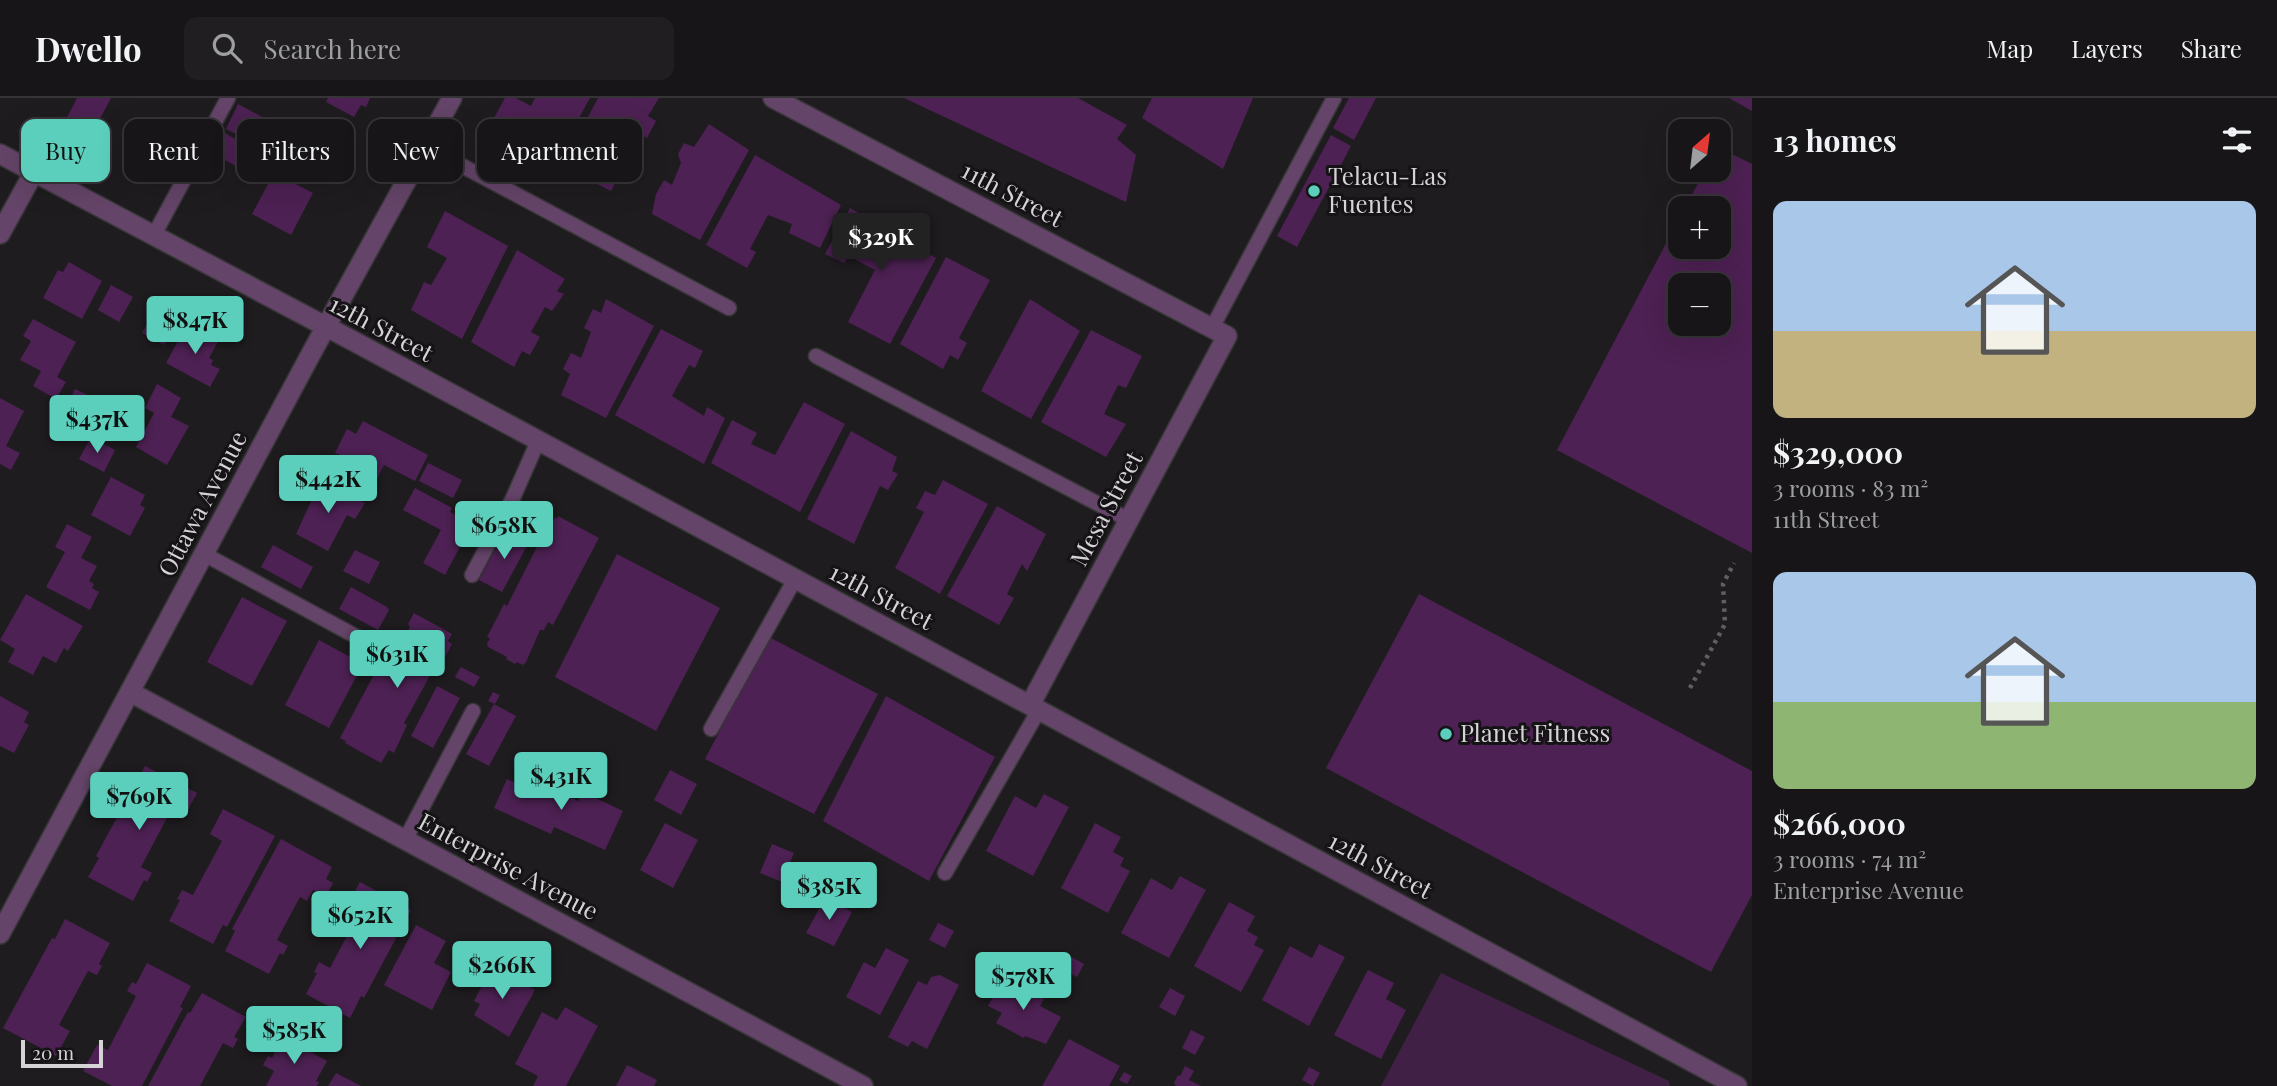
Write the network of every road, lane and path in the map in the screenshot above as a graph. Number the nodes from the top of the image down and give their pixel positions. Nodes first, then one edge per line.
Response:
1 (228, 98) edge
2 (452, 98) edge
3 (773, 98) edge
4 (1334, 98) edge
5 (440, 119) edge
6 (0, 154) edge
7 (21, 165) edge
8 (463, 166) edge
9 (29, 182) edge
10 (53, 182) edge
11 (405, 182) edge
12 (0, 234) edge
13 (154, 235) junction
14 (729, 308) dead end
15 (326, 327) junction
16 (1220, 332) junction
17 (816, 356) dead end
18 (538, 440) junction
19 (1129, 520) junction
20 (204, 554) junction
21 (1734, 563) dead end
22 (472, 575) dead end
23 (794, 579) junction
24 (370, 644) dead end
25 (1690, 688) dead end
26 (130, 692) junction
27 (1035, 708) junction
28 (473, 711) dead end
29 (711, 729) dead end
30 (405, 840) junction
31 (945, 873) dead end
32 (0, 934) edge
33 (863, 1086) edge
34 (1737, 1086) edge

1 - 13 lane
2 - 5 street, Ottawa Avenue
3 - 16 street, 11th Street
4 - 16 lane
6 - 7 street, 12th Street
8 - 14 lane
9 - 12 street
10 - 13 street, 12th Street
11 - 15 street, Ottawa Avenue
13 - 15 street, 12th Street
15 - 18 street, 12th Street
15 - 20 street, Ottawa Avenue
16 - 19 street, Mesa Street
17 - 19 lane
18 - 22 lane
18 - 23 street, 12th Street
19 - 27 street, Mesa Street
20 - 24 lane
20 - 26 street, Ottawa Avenue
21 - 25 path
23 - 27 street, 12th Street
23 - 29 lane
26 - 30 street, Enterprise Avenue
26 - 32 street, Ottawa Avenue
27 - 31 lane
27 - 34 street, 12th Street
28 - 30 lane
30 - 33 street, Enterprise Avenue

